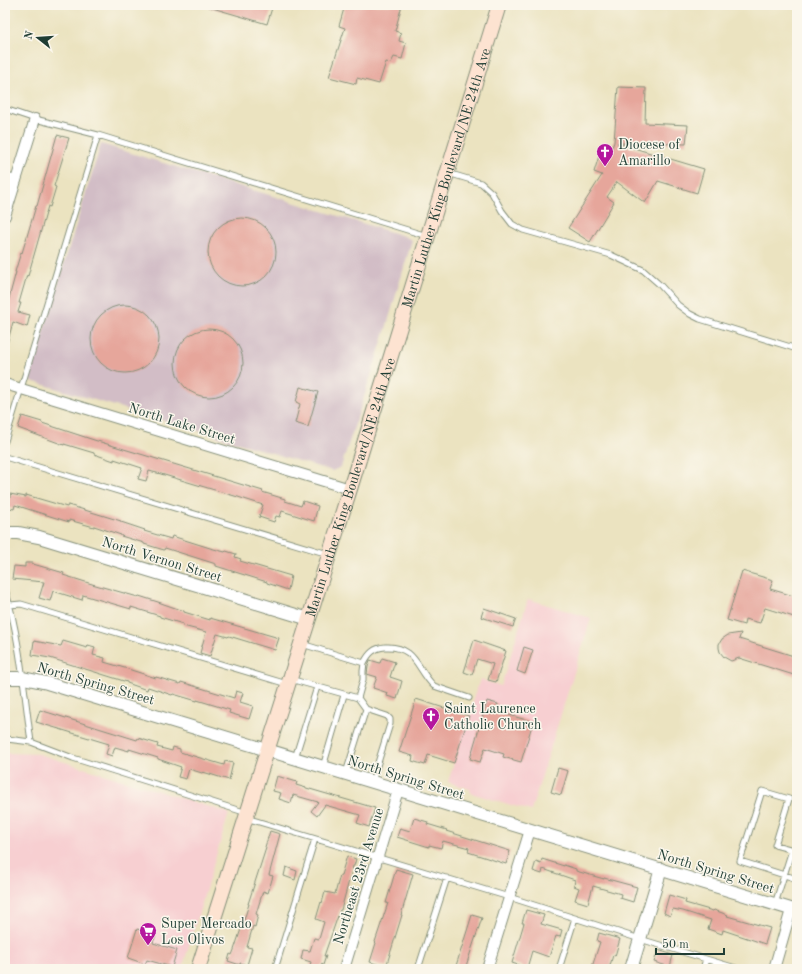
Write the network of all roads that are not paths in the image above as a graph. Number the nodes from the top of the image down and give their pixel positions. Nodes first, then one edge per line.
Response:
1 (499, 5) edge
2 (5, 109) edge
3 (35, 118) junction
4 (98, 135) junction
5 (448, 173) junction
6 (5, 178) edge
7 (16, 181) junction
8 (5, 216) edge
9 (428, 236) junction
10 (797, 349) edge
11 (5, 384) edge
12 (21, 389) junction
13 (5, 441) edge
14 (5, 457) edge
15 (350, 489) junction
16 (5, 533) edge
17 (329, 554) junction
18 (5, 589) edge
19 (10, 605) junction
20 (309, 619) junction
21 (301, 643) junction
22 (364, 663) junction
23 (5, 678) edge
24 (23, 678) junction
25 (289, 681) junction
26 (317, 687) junction
27 (344, 695) junction
28 (358, 698) junction
29 (469, 698) dead end
30 (366, 709) junction
31 (5, 740) edge
32 (31, 742) junction
33 (267, 750) junction
34 (295, 758) junction
35 (323, 767) junction
36 (346, 774) junction
37 (372, 782) junction
38 (398, 790) junction
39 (246, 815) junction
40 (530, 830) junction
41 (315, 839) junction
42 (794, 850) edge
43 (378, 858) junction
44 (661, 869) junction
45 (784, 874) junction
46 (446, 878) junction
47 (797, 878) edge
48 (509, 897) junction
49 (775, 905) junction
50 (794, 910) edge
51 (575, 918) junction
52 (640, 939) junction
53 (706, 959) junction
54 (198, 969) edge
55 (275, 969) edge
56 (344, 969) edge
57 (418, 969) edge
58 (487, 969) edge
59 (559, 969) edge
60 (631, 969) edge
61 (703, 969) edge
62 (739, 969) edge
63 (774, 969) edge

1 - 5 main road, Martin Luther King Boulevard/NE 24th Ave
2 - 3 lane
3 - 4 lane
3 - 7 street
4 - 9 lane
4 - 12 lane
5 - 9 main road, Martin Luther King Boulevard/NE 24th Ave
5 - 10 lane
6 - 7 street
7 - 8 street
9 - 15 main road, Martin Luther King Boulevard/NE 24th Ave
11 - 12 street, North Lake Street
12 - 13 lane
12 - 15 street, North Lake Street
14 - 17 lane
15 - 17 main road, Martin Luther King Boulevard/NE 24th Ave
16 - 20 street, North Vernon Street
17 - 20 main road, Martin Luther King Boulevard/NE 24th Ave
18 - 19 lane
19 - 24 lane
19 - 25 lane
20 - 21 main road, Martin Luther King Boulevard/NE 24th Ave
21 - 22 lane
21 - 25 main road, Martin Luther King Boulevard/NE 24th Ave
22 - 28 lane
22 - 29 lane
23 - 24 street, North Spring Street
24 - 32 lane
24 - 33 street, North Spring Street
25 - 26 lane
25 - 33 main road, Martin Luther King Boulevard/NE 24th Ave
26 - 27 lane
26 - 34 lane
27 - 28 lane
27 - 35 lane
28 - 30 lane
30 - 36 lane
30 - 37 lane
31 - 32 lane
32 - 39 lane
33 - 34 street, North Spring Street
33 - 39 main road, Martin Luther King Boulevard/NE 24th Ave
34 - 35 street, North Spring Street
35 - 36 street, North Spring Street
36 - 37 street, North Spring Street
37 - 38 street, North Spring Street
38 - 40 street, North Spring Street
38 - 43 street, Northeast 23rd Avenue
39 - 41 lane
39 - 54 main road, Martin Luther King Boulevard/NE 24th Ave
40 - 44 street, North Spring Street
40 - 48 street
41 - 43 lane
41 - 55 lane
42 - 45 lane
42 - 45 lane
43 - 46 lane
43 - 56 street, Northeast 23rd Avenue
44 - 49 street, North Spring Street
44 - 52 street
45 - 47 lane
45 - 49 lane
46 - 48 lane
46 - 57 lane
48 - 51 lane
48 - 58 street
49 - 50 street, North Spring Street
50 - 63 street
51 - 52 lane
51 - 59 lane
52 - 53 lane
52 - 60 street
53 - 61 lane
53 - 62 lane

